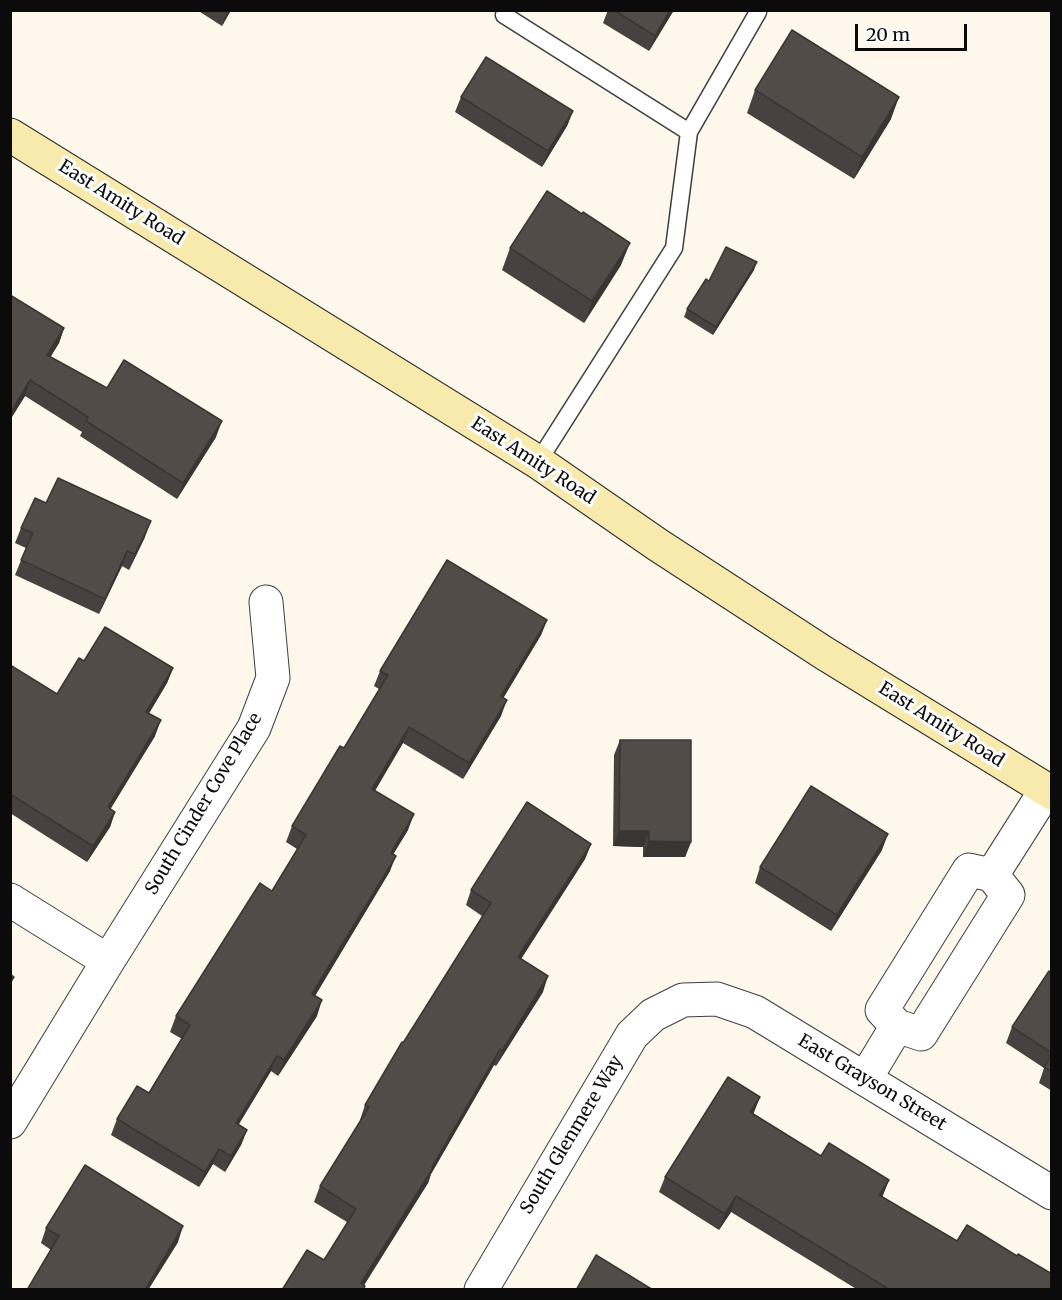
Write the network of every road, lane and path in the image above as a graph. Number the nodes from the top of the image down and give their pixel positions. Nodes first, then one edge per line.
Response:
1 (507, 10) edge
2 (756, 10) edge
3 (689, 132) junction
4 (10, 135) edge
5 (538, 462) junction
6 (266, 602) dead end
7 (1049, 792) edge
8 (992, 875) junction
9 (10, 900) edge
10 (108, 962) junction
11 (683, 1000) joint
12 (897, 1026) junction
13 (865, 1079) junction
14 (10, 1122) edge
15 (1052, 1193) edge
16 (481, 1290) edge

1 - 3 lane
2 - 3 lane
3 - 5 lane
4 - 5 main road, East Amity Road
5 - 7 main road, East Amity Road
6 - 10 street, South Cinder Cove Place
7 - 8 street
8 - 12 street
8 - 12 street
9 - 10 street
10 - 14 street, South Cinder Cove Place
11 - 13 street, East Grayson Street
11 - 16 street, South Glenmere Way
12 - 13 street
13 - 15 street, East Grayson Street

